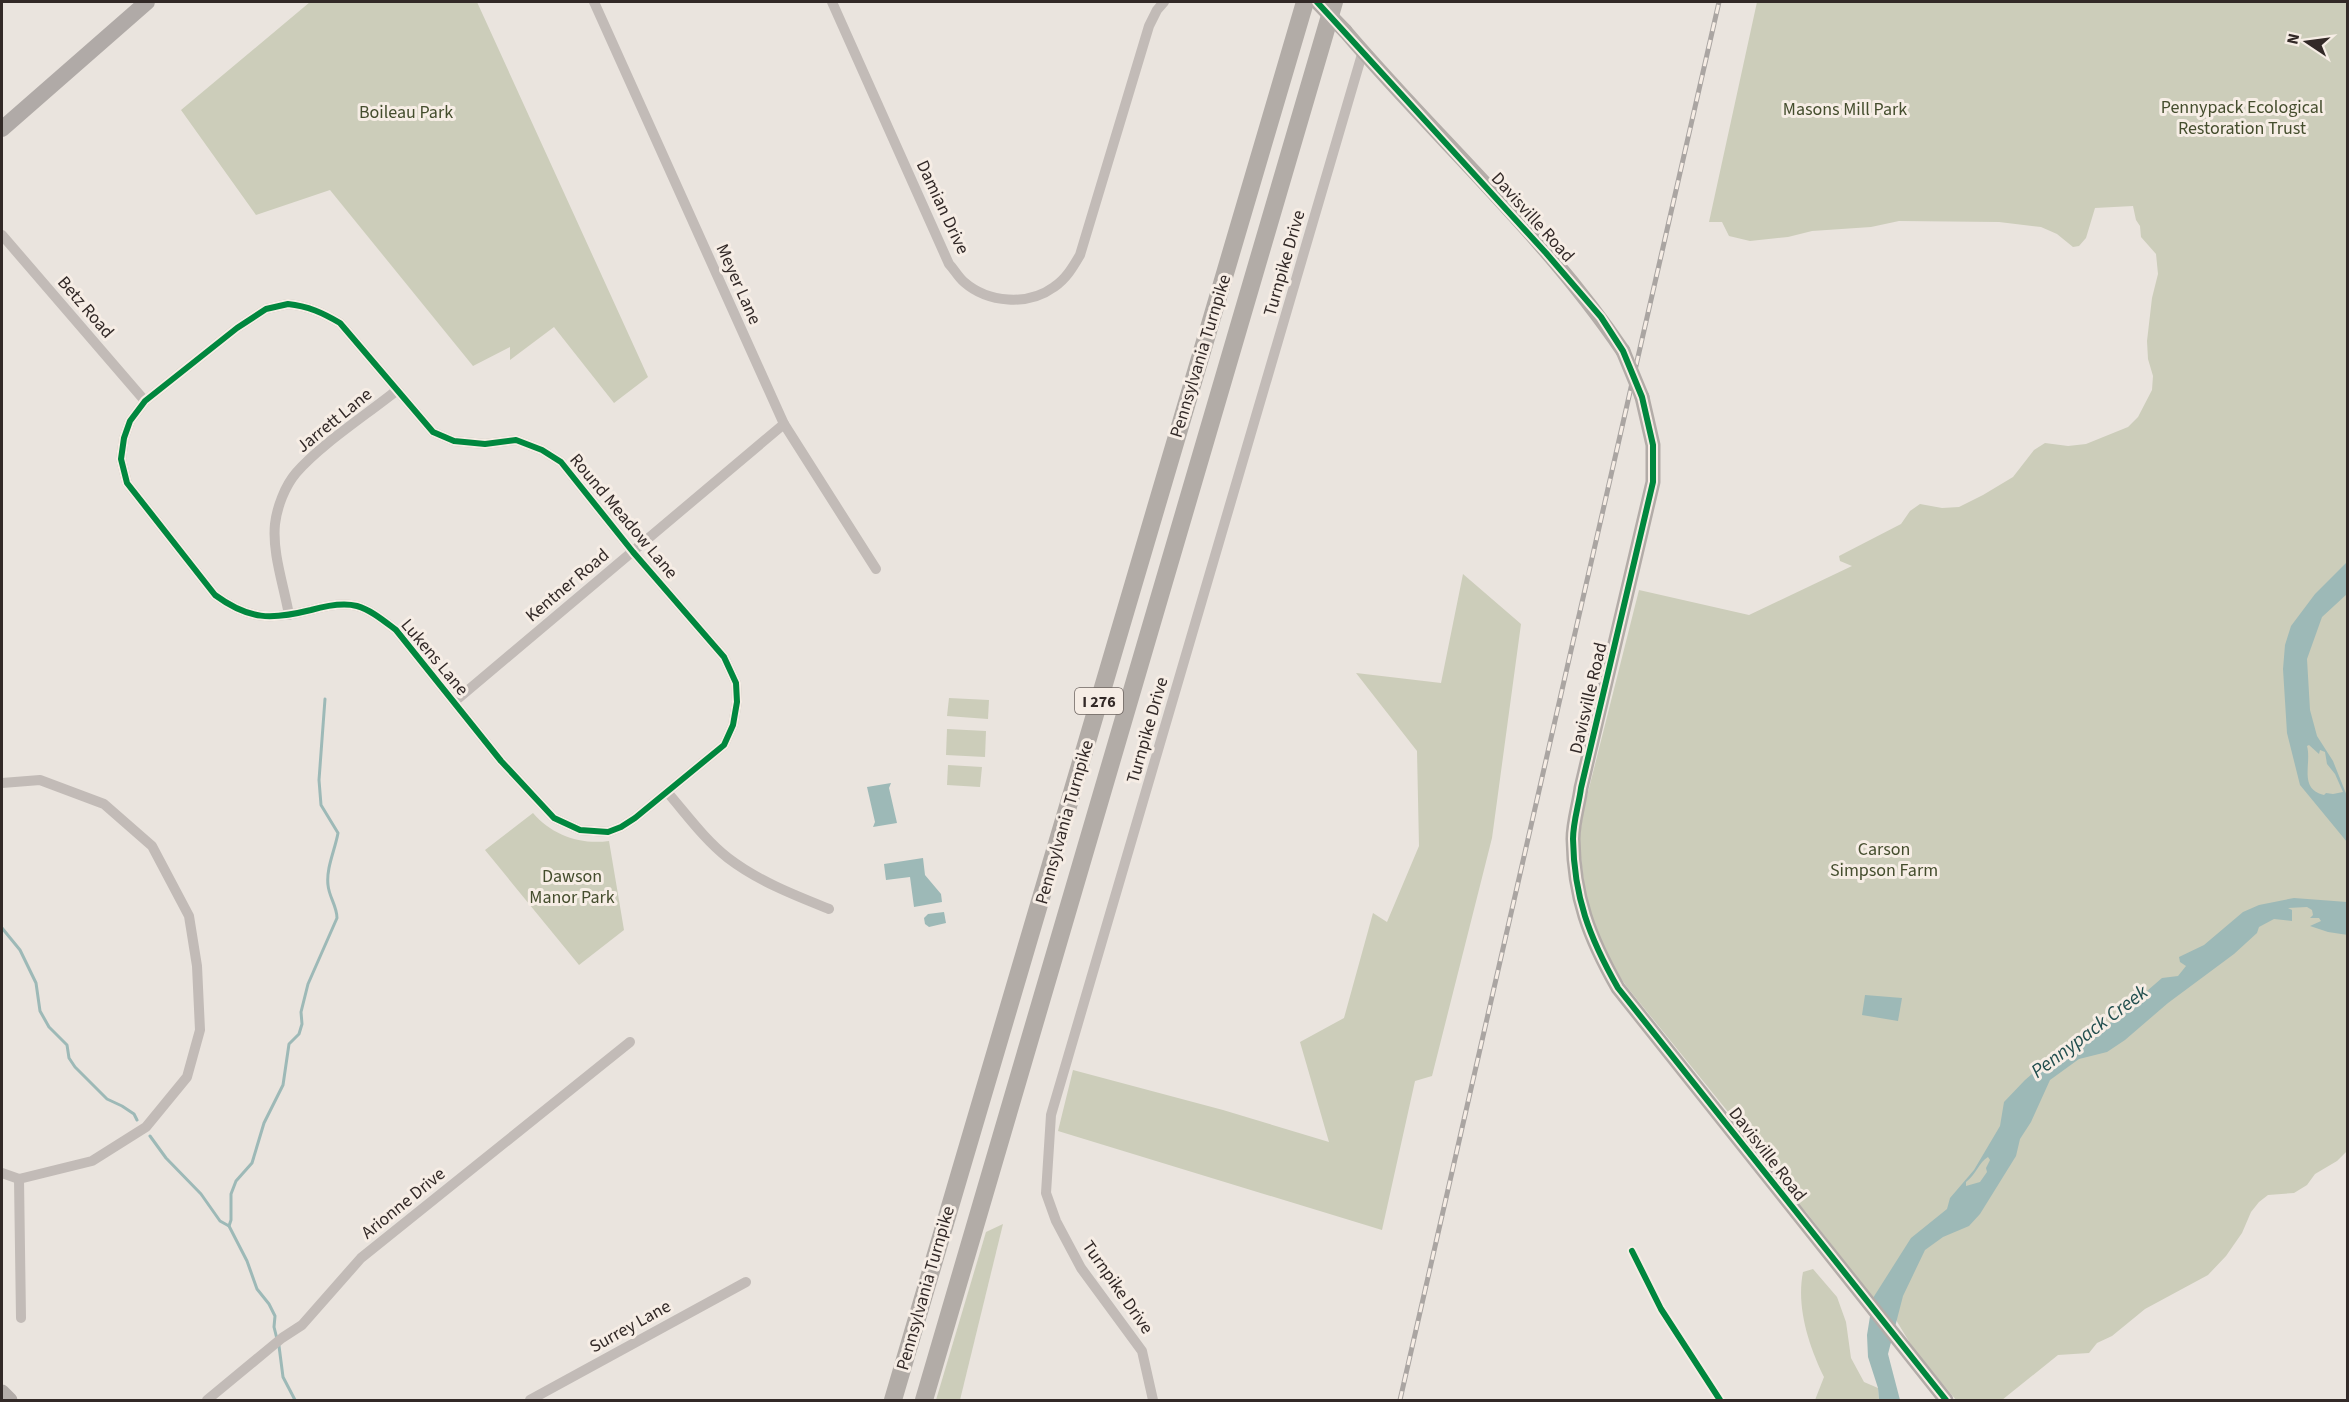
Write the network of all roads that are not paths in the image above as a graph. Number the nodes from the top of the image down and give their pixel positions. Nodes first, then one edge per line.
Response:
1 (147, 2) edge
2 (594, 2) edge
3 (832, 2) edge
4 (1164, 2) edge
5 (1305, 2) edge
6 (1317, 2) edge
7 (1334, 2) edge
8 (1363, 51) junction
9 (2, 129) edge
10 (2, 235) edge
11 (396, 391) junction
12 (146, 400) junction
13 (784, 424) junction
14 (633, 552) junction
15 (876, 569) dead end
16 (289, 615) junction
17 (454, 702) junction
18 (2, 783) edge
19 (668, 793) junction
20 (828, 909) dead end
21 (630, 1042) dead end
22 (2, 1173) edge
23 (19, 1179) junction
24 (747, 1282) dead end
25 (21, 1318) dead end
26 (2, 1392) edge
27 (10, 1401) edge
28 (207, 1401) edge
29 (530, 1401) edge
30 (893, 1401) edge
31 (924, 1401) edge
32 (1153, 1401) edge
33 (1946, 1401) edge

1 - 9 main road
2 - 13 street, Meyer Lane
3 - 4 street, Damian Drive
5 - 30 highway, Pennsylvania Turnpike / I 276
6 - 8 street, Davisville Road, bridge
7 - 31 highway, Pennsylvania Turnpike / I 276
8 - 32 street, Turnpike Drive
8 - 33 street, Davisville Road, bridge
10 - 12 street, Betz Road
11 - 12 street, Round Meadow Lane
11 - 14 street, Round Meadow Lane
11 - 16 street, Jarrett Lane
12 - 16 street, Lukens Lane
13 - 14 street, Kentner Road
13 - 15 street, Meyer Lane
14 - 17 street, Kentner Road
14 - 19 street, Round Meadow Lane
16 - 17 street, Lukens Lane
17 - 19 street, Lukens Lane
18 - 23 street
19 - 20 street
21 - 28 street, Arionne Drive
22 - 23 street
23 - 25 street
24 - 29 street, Surrey Lane
26 - 27 street

